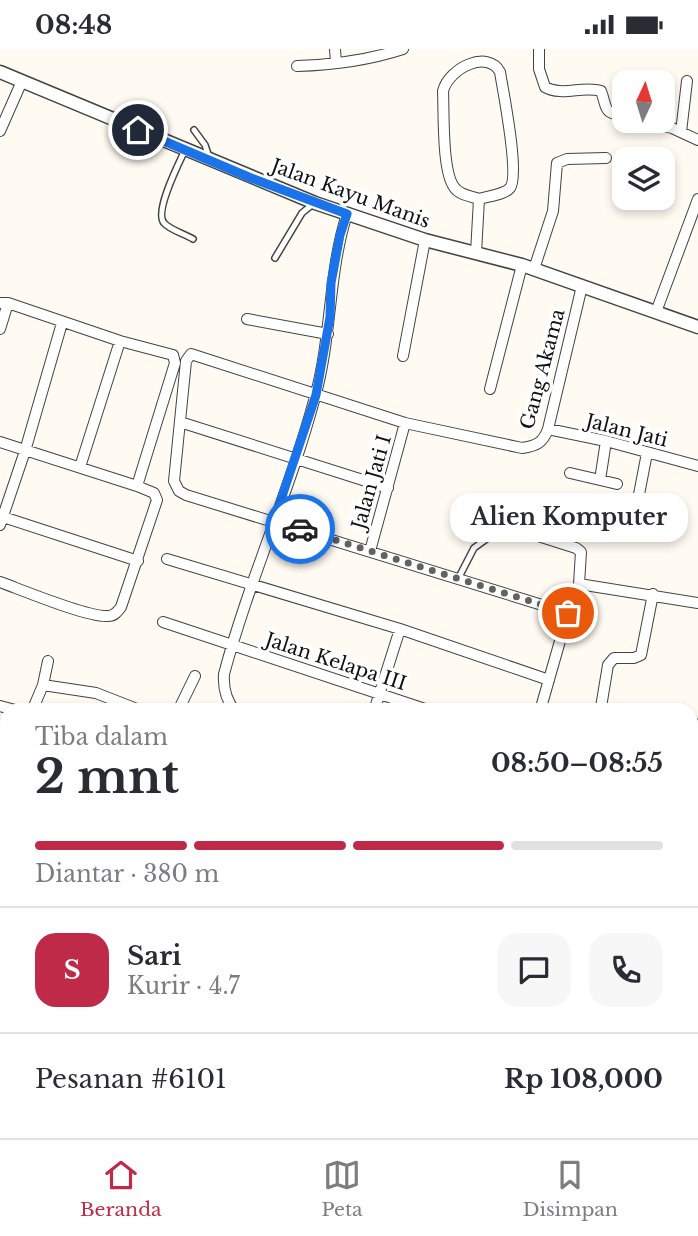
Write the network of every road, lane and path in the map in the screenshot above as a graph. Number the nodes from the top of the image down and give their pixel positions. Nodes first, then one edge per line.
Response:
1 (335, 49) edge
2 (403, 49) edge
3 (539, 49) edge
4 (336, 63) junction
5 (297, 66) dead end
6 (0, 72) edge
7 (22, 81) junction
8 (687, 81) dead end
9 (612, 112) edge
10 (0, 131) edge
11 (194, 131) dead end
12 (676, 131) edge
13 (681, 132) junction
14 (698, 139) edge
15 (184, 150) junction
16 (606, 157) dead end
17 (209, 160) junction
18 (479, 199) junction
19 (698, 199) edge
20 (315, 203) junction
21 (347, 214) junction
22 (695, 219) edge
23 (193, 239) dead end
24 (425, 240) junction
25 (475, 253) junction
26 (275, 258) dead end
27 (528, 267) junction
28 (582, 286) junction
29 (4, 303) edge
30 (656, 312) junction
31 (247, 319) dead end
32 (62, 323) junction
33 (698, 327) edge
34 (0, 329) edge
35 (328, 334) junction
36 (120, 341) junction
37 (403, 356) dead end
38 (490, 390) dead end
39 (316, 395) junction
40 (180, 422) junction
41 (405, 423) junction
42 (548, 429) junction
43 (606, 441) junction
44 (0, 442) edge
45 (25, 451) junction
46 (647, 453) junction
47 (296, 458) junction
48 (698, 466) edge
49 (80, 467) junction
50 (570, 473) dead end
51 (600, 479) junction
52 (617, 484) dead end
53 (137, 486) junction
54 (388, 488) junction
55 (636, 510) dead end
56 (1, 519) edge
57 (274, 520) junction
58 (492, 535) dead end
59 (536, 535) dead end
60 (370, 551) junction
61 (167, 559) dead end
62 (138, 561) junction
63 (458, 579) junction
64 (0, 582) edge
65 (579, 584) junction
66 (253, 585) junction
67 (653, 594) junction
68 (698, 603) edge
69 (568, 613) junction
70 (163, 622) dead end
71 (400, 629) junction
72 (231, 645) junction
73 (48, 661) dead end
74 (195, 676) dead end
75 (549, 680) junction
76 (43, 685) junction
77 (380, 694) junction
78 (35, 703) edge
79 (122, 703) edge
80 (182, 703) edge
81 (229, 703) edge
82 (377, 703) edge
83 (407, 703) edge
84 (542, 703) edge
85 (602, 703) edge

1 - 4 street
2 - 4 street
3 - 9 street
4 - 5 street
6 - 7 street, Jalan Kayu Manis
7 - 10 street
7 - 15 street, Jalan Kayu Manis
8 - 13 street
11 - 17 lane
12 - 13 street
13 - 14 street
15 - 17 street, Jalan Kayu Manis
15 - 23 lane
16 - 27 street
17 - 20 street, Jalan Kayu Manis
18 - 18 street
18 - 25 street
19 - 22 street
20 - 21 street, Jalan Kayu Manis
20 - 26 lane
21 - 24 street, Jalan Kayu Manis
21 - 35 street
22 - 30 street
24 - 25 street, Jalan Kayu Manis
24 - 37 street
25 - 27 street, Jalan Kayu Manis
27 - 28 street, Jalan Kayu Manis
27 - 38 street
28 - 30 street, Jalan Kayu Manis
28 - 42 street, Gang Akama
29 - 32 street
29 - 34 street
30 - 33 street, Jalan Kayu Manis
31 - 35 street
32 - 36 street
32 - 45 street
35 - 39 street
36 - 49 street
36 - 53 street
39 - 40 street
39 - 41 street
39 - 47 street
40 - 47 street
40 - 57 street
41 - 42 street, Gang Akama
41 - 54 street, Jalan Jati I
42 - 43 street, Jalan Jati
43 - 46 street, Jalan Jati
43 - 51 street
44 - 45 street
45 - 49 street
45 - 56 street
46 - 48 street, Jalan Jati
46 - 55 street
47 - 54 street
47 - 57 street
49 - 53 street
50 - 51 street
51 - 52 street
53 - 62 street
54 - 60 street, Jalan Jati I
56 - 62 street
57 - 60 street
57 - 66 street
58 - 63 lane
59 - 65 street
60 - 63 street
61 - 66 street
62 - 64 street
63 - 69 street
65 - 67 street
65 - 69 street
66 - 71 street
66 - 72 street
67 - 68 street
67 - 85 street
69 - 75 street
70 - 72 street, Jalan Kelapa III
71 - 75 street
71 - 77 street
72 - 77 street, Jalan Kelapa III
72 - 81 street
73 - 76 street
74 - 80 street
75 - 84 street
76 - 78 street
76 - 79 street
77 - 82 street
77 - 83 street, Jalan Kelapa III

